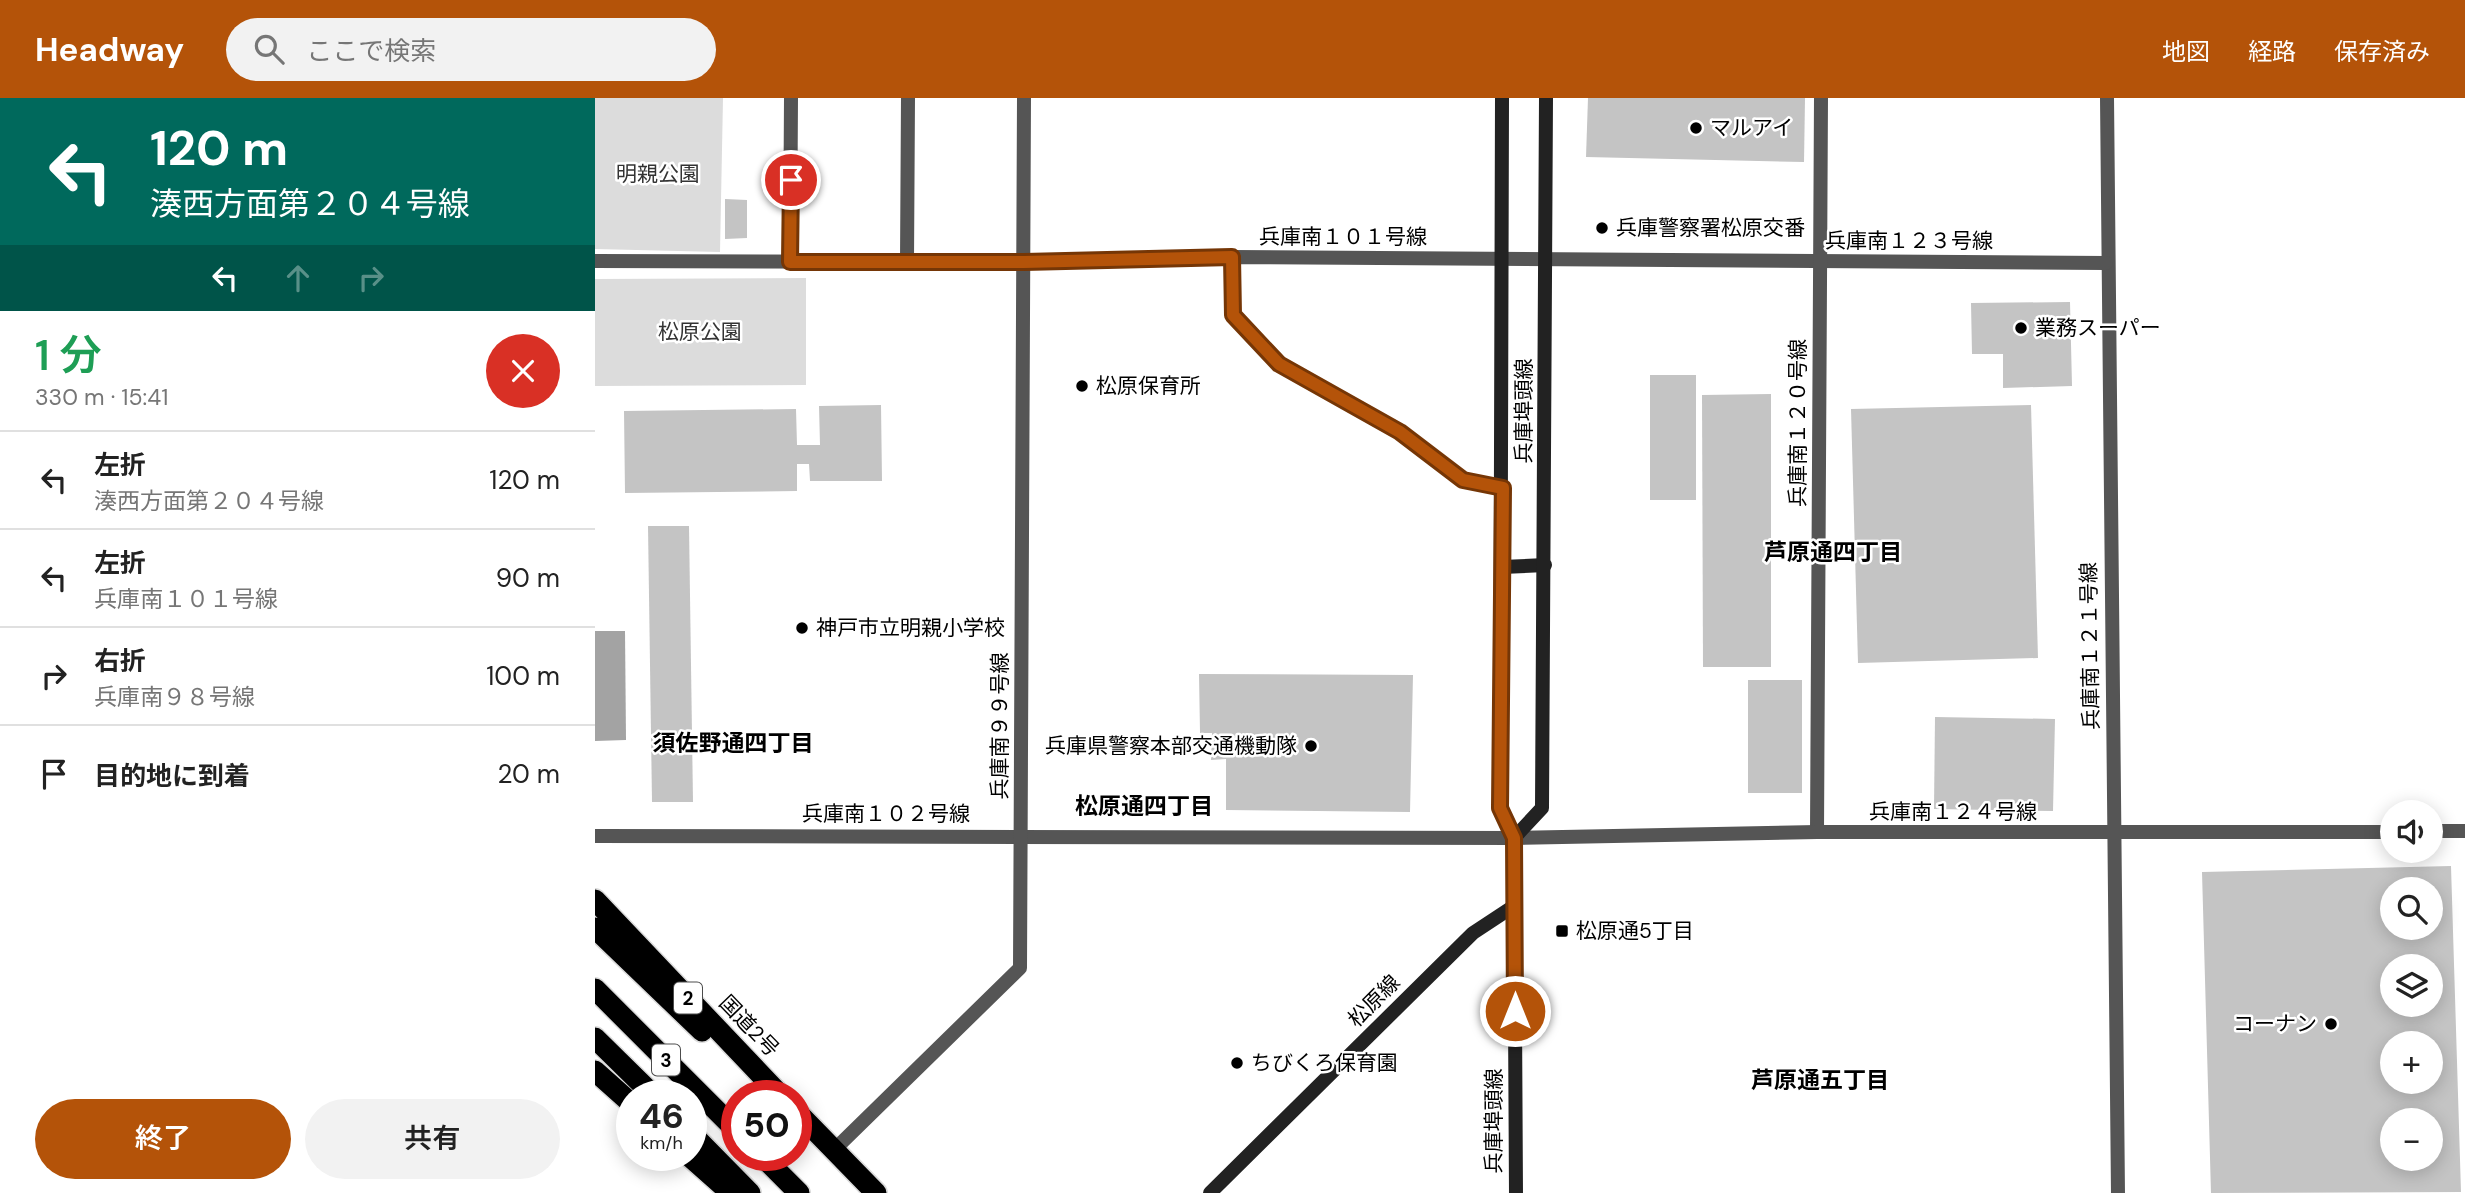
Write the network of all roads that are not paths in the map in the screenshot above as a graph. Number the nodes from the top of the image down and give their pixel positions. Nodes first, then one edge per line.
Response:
1 (791, 98) edge
2 (908, 98) edge
3 (1024, 98) edge
4 (1502, 98) edge
5 (1546, 98) edge
6 (1821, 98) edge
7 (2107, 98) edge
8 (1232, 257) junction
9 (1502, 259) junction
10 (1544, 259) junction
11 (595, 261) edge
12 (1820, 261) junction
13 (790, 262) junction
14 (907, 262) junction
15 (1024, 262) junction
16 (2106, 262) junction
17 (1503, 488) junction
18 (1545, 565) junction
19 (1502, 566) junction
20 (2443, 831) edge
21 (2465, 831) edge
22 (1817, 832) junction
23 (2380, 832) edge
24 (2114, 833) junction
25 (1020, 835) junction
26 (595, 836) edge
27 (1514, 838) junction
28 (595, 900) edge
29 (1514, 906) junction
30 (595, 928) edge
31 (595, 989) edge
32 (595, 1038) edge
33 (595, 1072) edge
34 (638, 1080) edge
35 (752, 1080) edge
36 (766, 1080) edge
37 (616, 1090) edge
38 (721, 1115) edge
39 (812, 1127) edge
40 (812, 1139) edge
41 (707, 1149) edge
42 (834, 1150) junction
43 (706, 1171) edge
44 (777, 1171) edge
45 (731, 1193) edge
46 (750, 1193) edge
47 (799, 1193) edge
48 (868, 1193) edge
49 (876, 1193) edge
50 (1209, 1193) edge
51 (1516, 1193) edge
52 (2119, 1193) edge

1 - 13 street
2 - 14 street
3 - 15 street, 兵庫南９９号線
4 - 9 main road, 兵庫埠頭線
5 - 10 main road, 兵庫埠頭線
6 - 12 street, 兵庫南１２０号線
7 - 16 street, 兵庫南１２１号線
8 - 9 street, 兵庫南１０１号線
8 - 15 street, 兵庫南１０１号線
8 - 17 street
9 - 10 street, 兵庫南１２３号線
9 - 17 main road, 兵庫埠頭線
10 - 12 street, 兵庫南１２３号線
10 - 18 main road, 兵庫埠頭線
11 - 13 street, 兵庫南１０１号線
12 - 16 street, 兵庫南１２３号線
12 - 22 street, 兵庫南１２０号線
13 - 14 street, 兵庫南１０１号線
14 - 15 street, 兵庫南１０１号線
15 - 25 street, 兵庫南９９号線
16 - 24 street, 兵庫南１２１号線
17 - 19 main road, 兵庫埠頭線
18 - 19 main road
18 - 27 main road, 兵庫埠頭線
19 - 27 main road, 兵庫埠頭線
20 - 21 street
22 - 24 street, 兵庫南１２４号線
22 - 27 street, 兵庫南１２４号線
23 - 24 street, 兵庫南１２４号線
24 - 52 street, 兵庫南１２１号線
25 - 26 street, 兵庫南１０２号線
25 - 27 street, 兵庫南１０２号線
25 - 42 street, 兵庫南９９号線
27 - 29 main road, 兵庫埠頭線
28 - 36 highway, 国道2号 / 2
29 - 50 main road, 松原線
29 - 51 main road, 兵庫埠頭線
30 - 35 highway, 3
31 - 38 highway, 3
32 - 34 highway, 3
33 - 37 highway
39 - 42 highway
40 - 48 highway
41 - 46 highway
42 - 49 highway
43 - 45 highway
44 - 47 highway

